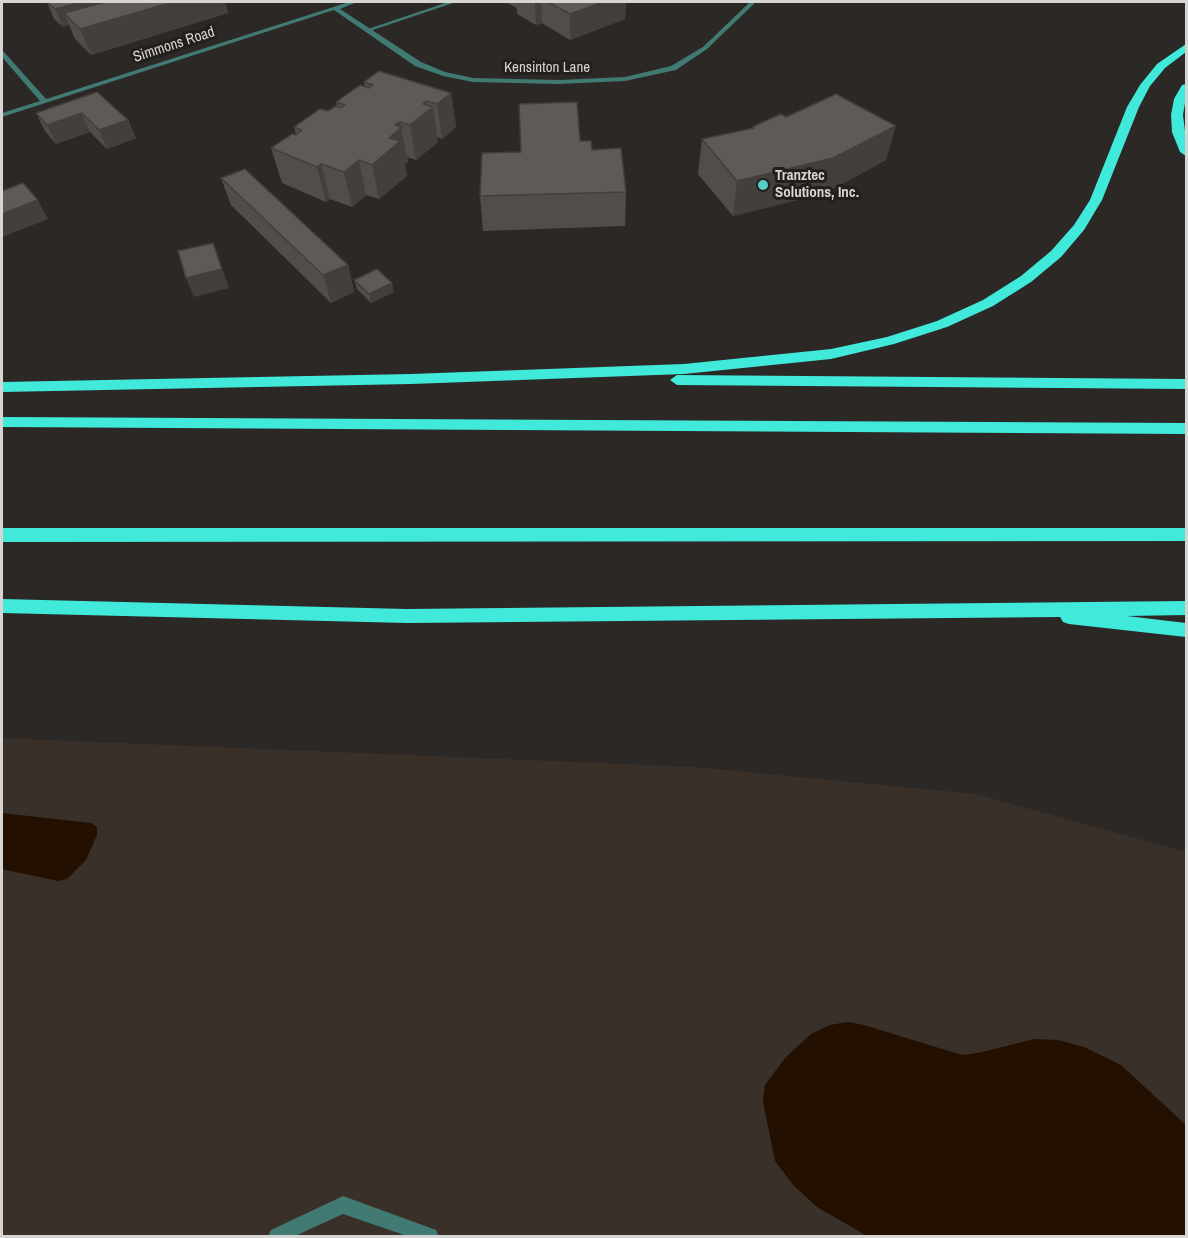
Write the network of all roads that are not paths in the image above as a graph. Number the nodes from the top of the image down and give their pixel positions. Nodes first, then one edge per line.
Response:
1 (354, 2) edge
2 (453, 2) edge
3 (753, 2) edge
4 (335, 8) junction
5 (368, 30) junction
6 (1186, 47) edge
7 (2, 53) edge
8 (1186, 87) edge
9 (44, 101) junction
10 (2, 115) edge
11 (1186, 152) edge
12 (411, 379) junction
13 (1186, 384) edge
14 (2, 387) edge
15 (2, 422) edge
16 (1186, 429) edge
17 (1186, 535) edge
18 (2, 536) edge
19 (2, 606) edge
20 (1002, 608) junction
21 (1186, 608) edge
22 (1186, 630) edge
23 (277, 1236) edge
24 (430, 1236) edge

1 - 4 street, Simmons Road
2 - 5 street
3 - 5 street, Kensinton Lane
4 - 5 street, Kensinton Lane
4 - 9 street, Simmons Road
6 - 12 highway
7 - 9 street
8 - 11 highway
9 - 10 street, Simmons Road
12 - 13 highway
12 - 14 highway
15 - 16 highway
17 - 18 highway
19 - 20 highway
20 - 21 highway
20 - 22 highway
23 - 24 street

